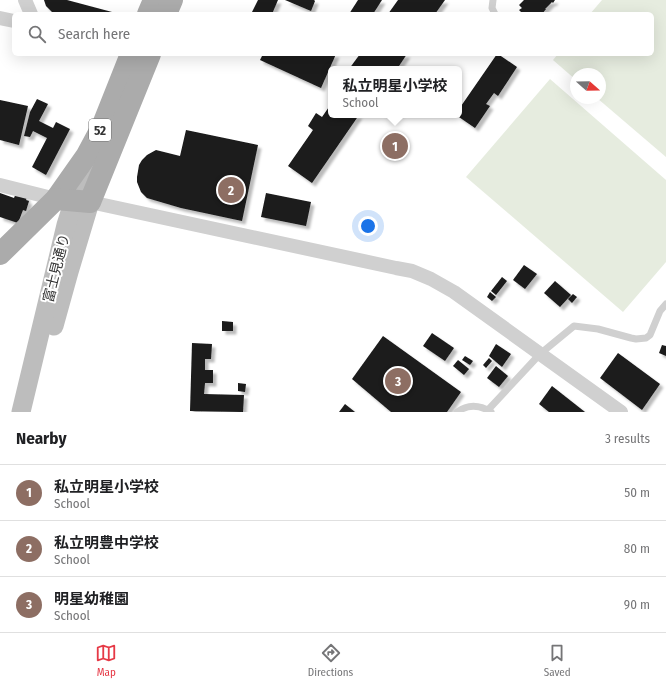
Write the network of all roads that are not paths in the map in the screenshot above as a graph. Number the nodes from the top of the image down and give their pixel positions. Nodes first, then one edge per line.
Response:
1 (25, 0) edge
2 (154, 0) edge
3 (172, 0) edge
4 (493, 0) edge
5 (30, 12) edge
6 (149, 12) edge
7 (167, 12) edge
8 (494, 12) edge
9 (0, 18) edge
10 (12, 21) edge
11 (143, 56) edge
12 (0, 185) edge
13 (73, 200) junction
14 (0, 254) edge
15 (666, 304) edge
16 (540, 354) junction
17 (490, 411) edge
18 (21, 412) edge
19 (34, 412) edge
20 (457, 412) edge
21 (621, 412) edge

1 - 5 street
2 - 6 main road
3 - 7 main road
4 - 8 lane
9 - 10 street
11 - 13 main road, 52
11 - 13 main road, 52
12 - 13 street
13 - 14 main road, 52
13 - 16 street
13 - 18 street, 富士見通り
13 - 19 street
15 - 16 lane
16 - 17 lane
16 - 21 street
17 - 20 lane

